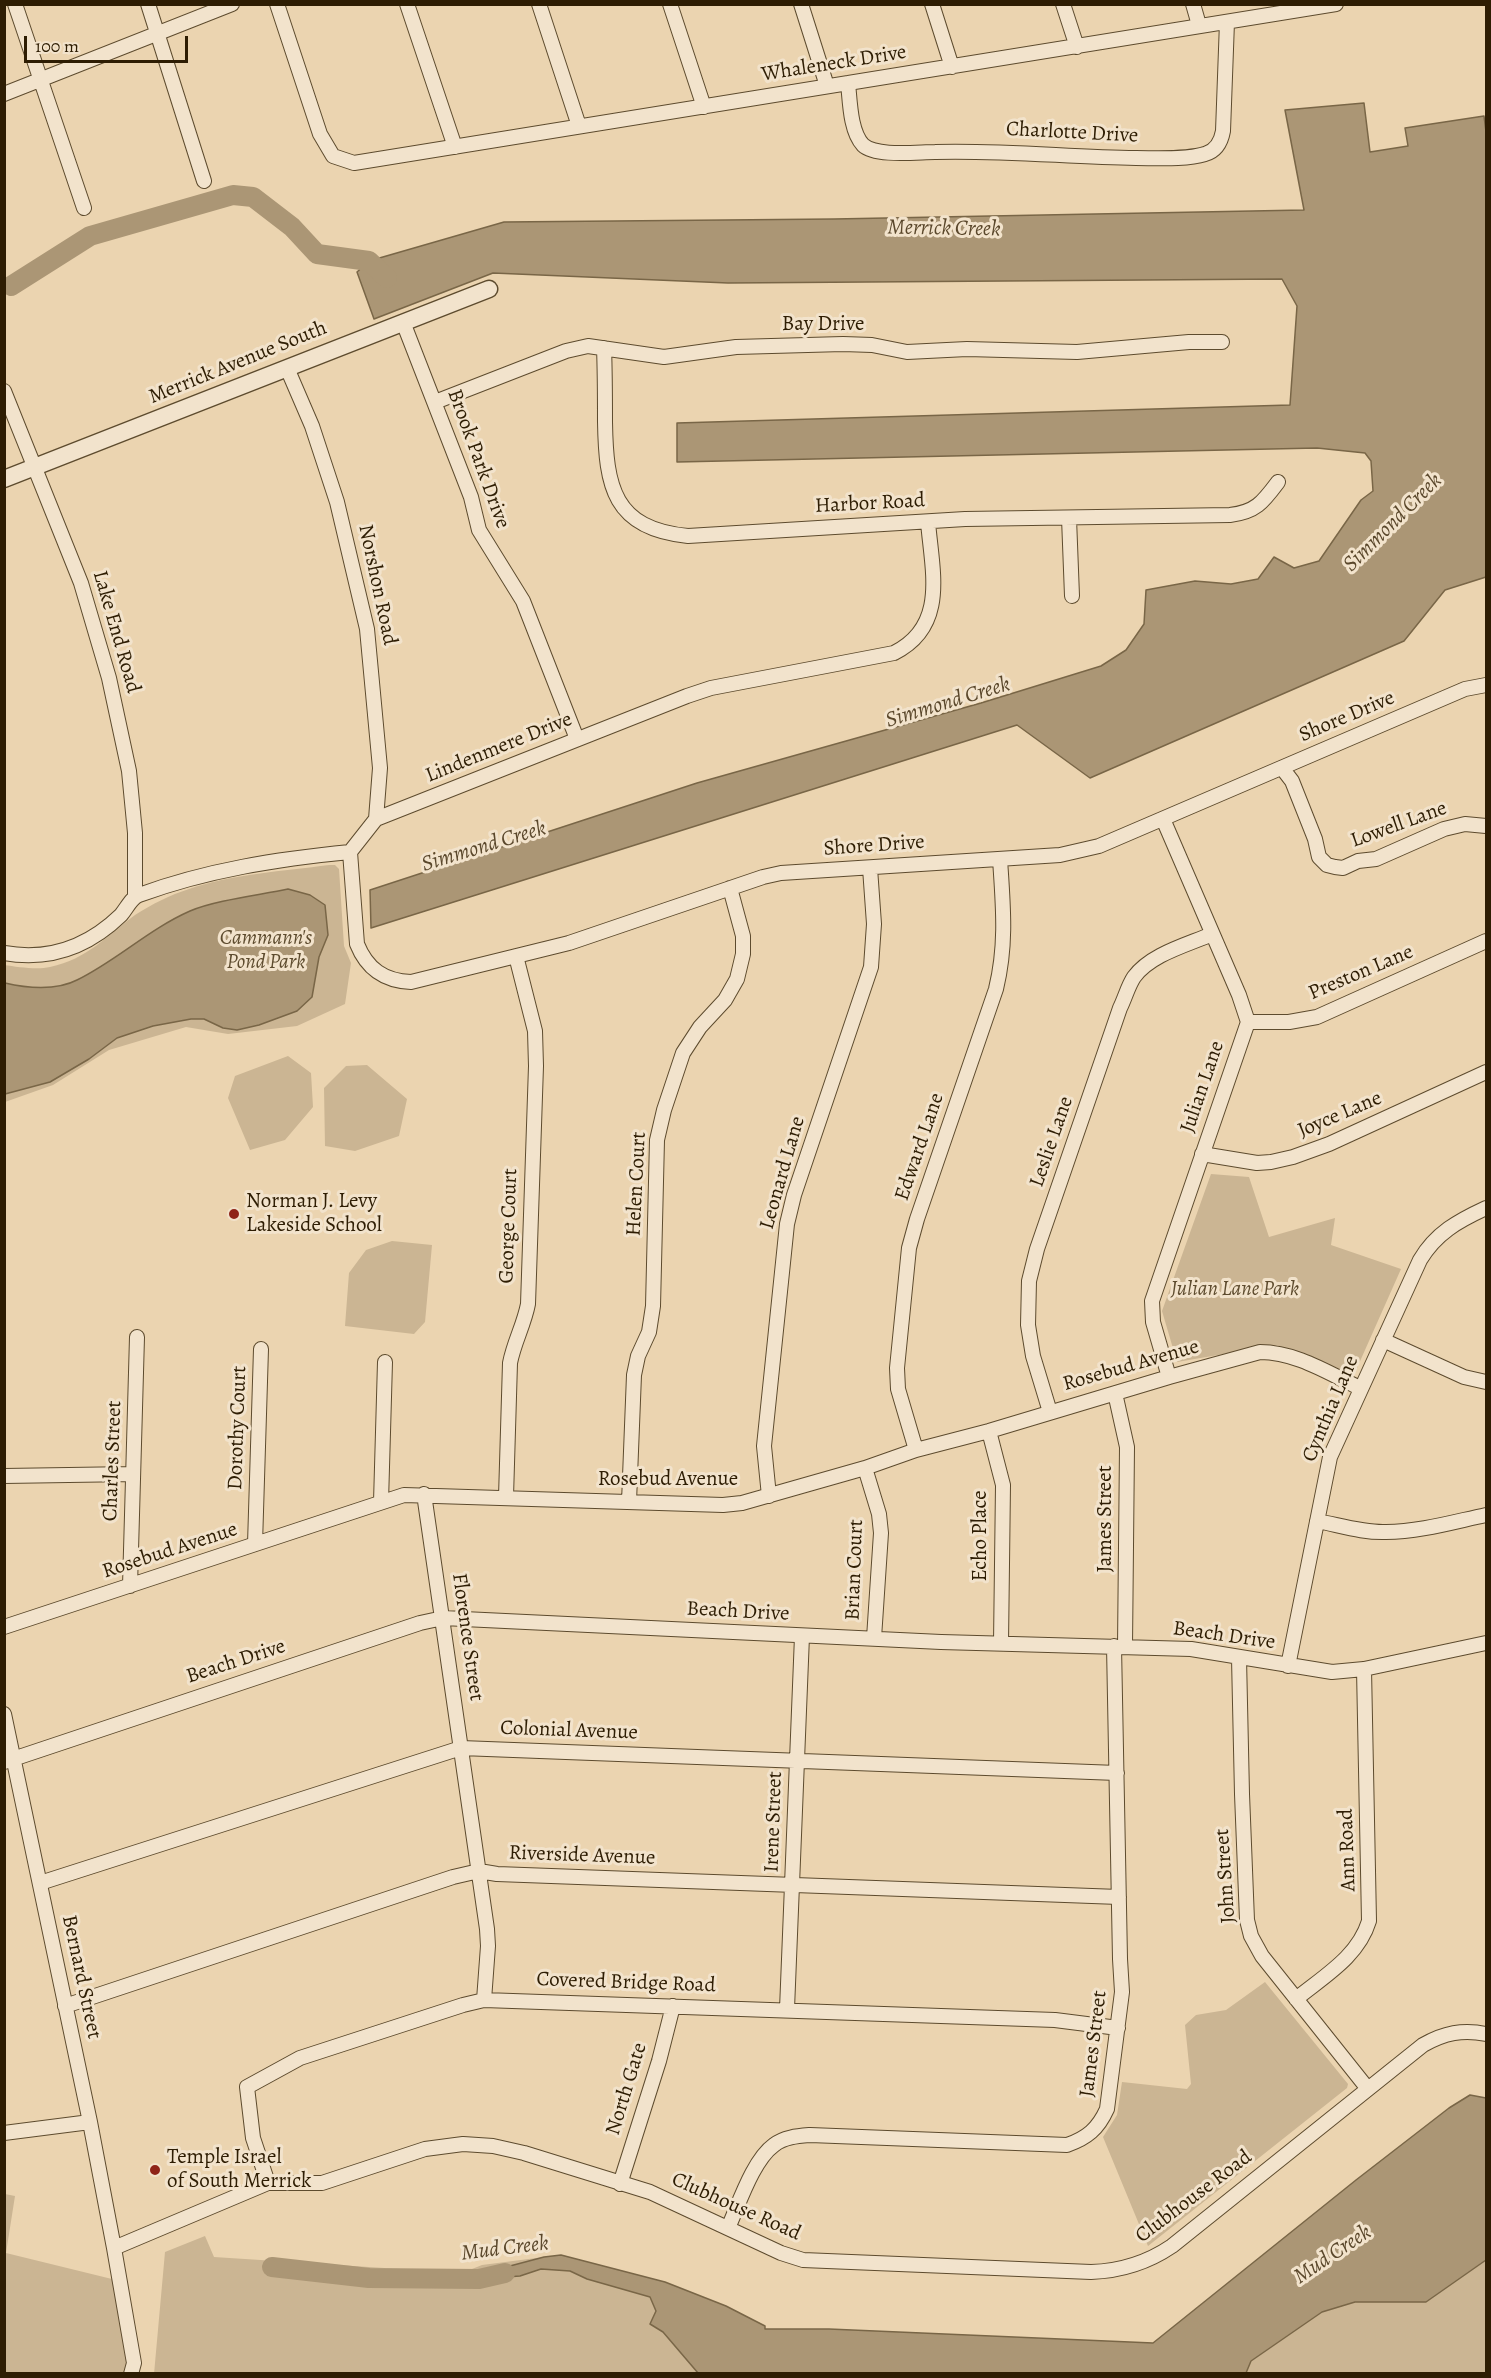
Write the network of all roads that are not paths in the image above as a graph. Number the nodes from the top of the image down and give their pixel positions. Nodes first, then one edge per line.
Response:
1 (15, 4) edge
2 (148, 4) edge
3 (232, 4) edge
4 (278, 4) edge
5 (407, 4) edge
6 (539, 4) edge
7 (670, 4) edge
8 (801, 4) edge
9 (932, 4) edge
10 (1062, 4) edge
11 (1192, 4) edge
12 (1329, 5) edge
13 (1227, 22) junction
14 (1199, 25) junction
15 (157, 35) junction
16 (1077, 46) junction
17 (952, 67) junction
18 (40, 80) junction
19 (848, 83) junction
20 (828, 86) junction
21 (4, 94) edge
22 (704, 107) junction
23 (579, 126) junction
24 (455, 147) junction
25 (204, 181) dead end
26 (84, 208) dead end
27 (489, 289) dead end
28 (403, 322) junction
29 (1222, 342) dead end
30 (604, 348) junction
31 (287, 368) junction
32 (4, 391) edge
33 (435, 402) junction
34 (35, 467) junction
35 (4, 479) edge
36 (1278, 482) dead end
37 (1069, 518) junction
38 (928, 522) junction
39 (1072, 596) dead end
40 (1486, 685) edge
41 (577, 739) junction
42 (1282, 768) junction
43 (376, 819) junction
44 (1163, 819) junction
45 (1486, 826) edge
46 (350, 852) junction
47 (1000, 859) junction
48 (870, 868) junction
49 (730, 888) junction
50 (135, 896) junction
51 (1212, 934) junction
52 (1486, 941) edge
53 (4, 953) edge
54 (516, 956) junction
55 (1248, 1022) junction
56 (1486, 1072) edge
57 (1202, 1154) junction
58 (1486, 1208) edge
59 (137, 1337) dead end
60 (1383, 1340) junction
61 (261, 1349) dead end
62 (385, 1362) dead end
63 (1168, 1377) junction
64 (1486, 1382) edge
65 (1360, 1389) junction
66 (1115, 1393) junction
67 (1050, 1412) junction
68 (989, 1431) junction
69 (916, 1450) junction
70 (866, 1468) junction
71 (133, 1474) junction
72 (4, 1476) edge
73 (424, 1494) junction
74 (769, 1496) junction
75 (506, 1497) junction
76 (381, 1502) junction
77 (629, 1502) junction
78 (1486, 1515) edge
79 (1317, 1521) junction
80 (255, 1545) junction
81 (130, 1586) junction
82 (443, 1618) junction
83 (4, 1627) edge
84 (802, 1636) junction
85 (874, 1638) junction
86 (1001, 1643) junction
87 (1486, 1643) edge
88 (1119, 1646) junction
89 (1239, 1658) junction
90 (1288, 1666) junction
91 (1364, 1669) junction
92 (4, 1714) edge
93 (461, 1748) junction
94 (9, 1760) edge
95 (797, 1761) junction
96 (1117, 1773) junction
97 (479, 1871) junction
98 (40, 1883) junction
99 (792, 1885) junction
100 (1119, 1897) junction
101 (1296, 1999) junction
102 (484, 2000) junction
103 (64, 2006) junction
104 (673, 2006) junction
105 (788, 2009) junction
106 (1118, 2028) junction
107 (1486, 2034) edge
108 (1368, 2089) junction
109 (90, 2122) junction
110 (4, 2133) edge
111 (268, 2183) junction
112 (620, 2184) junction
113 (728, 2228) junction
114 (114, 2248) junction
115 (131, 2373) edge

1 - 18 street
2 - 15 street
3 - 15 street
4 - 24 street, Whaleneck Drive
5 - 24 street
6 - 23 street
7 - 22 street
8 - 20 street
9 - 17 street
10 - 16 street
11 - 14 street
12 - 13 street, Whaleneck Drive
13 - 14 street, Whaleneck Drive
13 - 19 street, Charlotte Drive
14 - 16 street, Whaleneck Drive
15 - 18 street
15 - 25 street
16 - 17 street, Whaleneck Drive
17 - 19 street, Whaleneck Drive
18 - 21 street
18 - 26 street
19 - 20 street, Whaleneck Drive
20 - 22 street, Whaleneck Drive
22 - 23 street, Whaleneck Drive
23 - 24 street, Whaleneck Drive
27 - 28 street, Merrick Avenue South
28 - 31 street, Merrick Avenue South
28 - 33 street, Brook Park Drive
29 - 30 street, Bay Drive
30 - 33 street, Bay Drive
30 - 38 street, Harbor Road
31 - 34 street, Merrick Avenue South
31 - 43 street, Norshon Road
32 - 34 street, Lake End Road
33 - 41 street, Brook Park Drive
34 - 35 street, Merrick Avenue South
34 - 50 street, Lake End Road
36 - 37 street, Harbor Road
37 - 38 street, Harbor Road
37 - 39 street
38 - 41 street, Lindenmere Drive
40 - 42 street, Shore Drive
41 - 43 street, Lindenmere Drive
42 - 44 street, Shore Drive
42 - 45 street, Lowell Lane
43 - 46 street
44 - 47 street, Shore Drive
44 - 51 street, Julian Lane
46 - 50 street
46 - 54 street, Shore Drive
47 - 48 street, Shore Drive
47 - 69 street, Edward Lane
48 - 49 street, Shore Drive
48 - 74 street, Leonard Lane
49 - 54 street, Shore Drive
49 - 77 street, Helen Court
50 - 53 street
51 - 55 street, Julian Lane
51 - 67 street, Leslie Lane
52 - 55 street, Preston Lane
54 - 75 street, George Court
55 - 57 street, Julian Lane
56 - 57 street, Joyce Lane
57 - 63 street, Julian Lane
58 - 60 street, Cynthia Lane
59 - 71 street, Charles Street
60 - 64 street
60 - 65 street, Cynthia Lane
61 - 80 street, Dorothy Court
62 - 76 street
63 - 65 street, Rosebud Avenue
63 - 66 street, Rosebud Avenue
65 - 79 street, Cynthia Lane
66 - 67 street, Rosebud Avenue
66 - 88 street, James Street
67 - 68 street, Rosebud Avenue
68 - 69 street, Rosebud Avenue
68 - 86 street, Echo Place
69 - 70 street, Rosebud Avenue
70 - 74 street, Rosebud Avenue
70 - 85 street, Brian Court
71 - 72 street
71 - 81 street, Charles Street
73 - 75 street, Rosebud Avenue
73 - 76 street, Rosebud Avenue
73 - 82 street, Florence Street
74 - 77 street, Rosebud Avenue
75 - 77 street, Rosebud Avenue
76 - 80 street, Rosebud Avenue
78 - 79 street
79 - 90 street, Cynthia Lane
80 - 81 street, Rosebud Avenue
81 - 83 street, Rosebud Avenue
82 - 84 street, Beach Drive
82 - 93 street, Florence Street
82 - 94 street, Beach Drive
84 - 85 street, Beach Drive
84 - 95 street, Irene Street
85 - 86 street, Beach Drive
86 - 88 street, Beach Drive
87 - 91 street, Beach Drive
88 - 89 street, Beach Drive
88 - 96 street, James Street
89 - 90 street, Beach Drive
89 - 101 street, John Street
90 - 91 street, Beach Drive
91 - 101 street, Ann Road
92 - 94 street, Bernard Street
93 - 95 street, Colonial Avenue
93 - 97 street, Florence Street
93 - 98 street, Colonial Avenue
94 - 98 street, Bernard Street
95 - 96 street, Colonial Avenue
95 - 99 street, Irene Street
96 - 100 street, James Street
97 - 99 street, Riverside Avenue
97 - 102 street, Florence Street
97 - 103 street, Riverside Avenue
98 - 103 street, Bernard Street
99 - 100 street, Riverside Avenue
99 - 105 street, Irene Street
100 - 106 street, James Street
101 - 108 street, John Street
102 - 104 street, Covered Bridge Road
102 - 111 street, Covered Bridge Road
103 - 109 street, Bernard Street
104 - 105 street, Covered Bridge Road
104 - 112 street, North Gate
105 - 106 street, Covered Bridge Road
106 - 113 street, James Street
107 - 108 street, Clubhouse Road
108 - 113 street, Clubhouse Road
109 - 110 street
109 - 114 street, Bernard Street
111 - 112 street, Clubhouse Road
111 - 114 street, Clubhouse Road
112 - 113 street, Clubhouse Road
114 - 115 street

